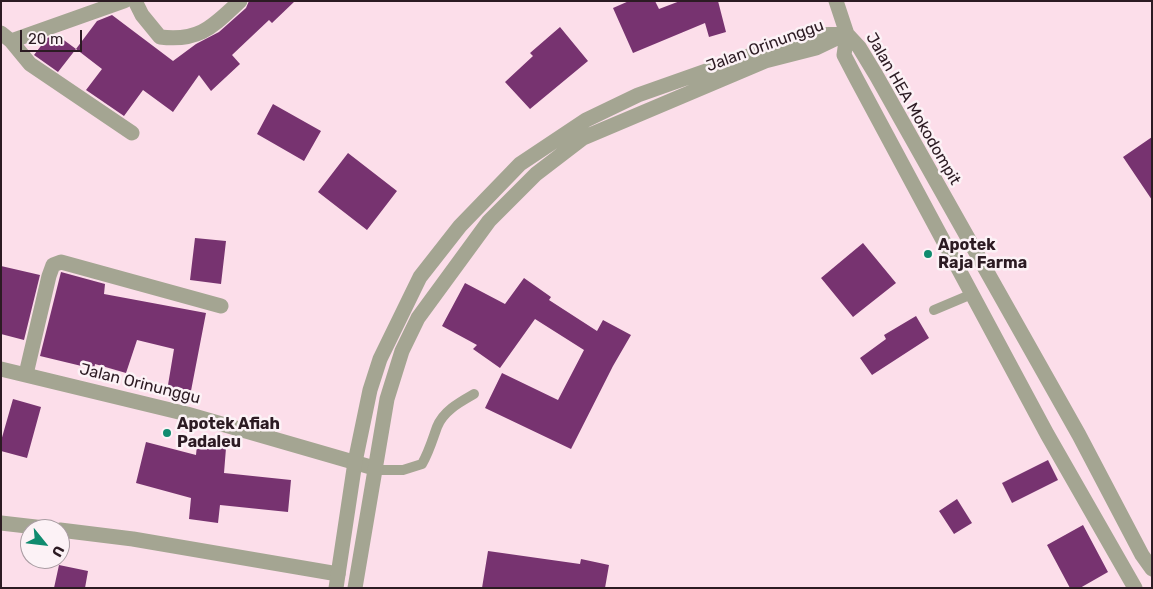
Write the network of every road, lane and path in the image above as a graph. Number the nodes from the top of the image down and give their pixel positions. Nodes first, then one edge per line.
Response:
1 (124, 1) edge
2 (135, 1) edge
3 (240, 1) edge
4 (836, 1) edge
5 (847, 34) junction
6 (6, 37) edge
7 (132, 133) dead end
8 (972, 294) junction
9 (221, 306) dead end
10 (934, 310) dead end
11 (1, 369) edge
12 (26, 374) junction
13 (474, 394) dead end
14 (355, 462) junction
15 (374, 469) junction
16 (1, 523) edge
17 (20, 525) edge
18 (70, 531) edge
19 (1152, 569) edge
20 (337, 581) edge
21 (355, 588) edge
22 (1135, 588) edge

1 - 6 street
2 - 3 street
4 - 5 street
5 - 8 street, Jalan HEA Mokodompit
5 - 14 street, Jalan Orinunggu
5 - 15 street, Jalan Orinunggu
5 - 19 street, Jalan HEA Mokodompit
6 - 7 street
8 - 10 lane
8 - 22 street, Jalan HEA Mokodompit
9 - 12 street
11 - 12 street, Jalan Orinunggu
12 - 14 street, Jalan Orinunggu
13 - 15 lane
14 - 15 street, Jalan Orinunggu
14 - 20 street, Jalan Orinunggu
15 - 21 street, Jalan Orinunggu
16 - 17 street
18 - 20 street

